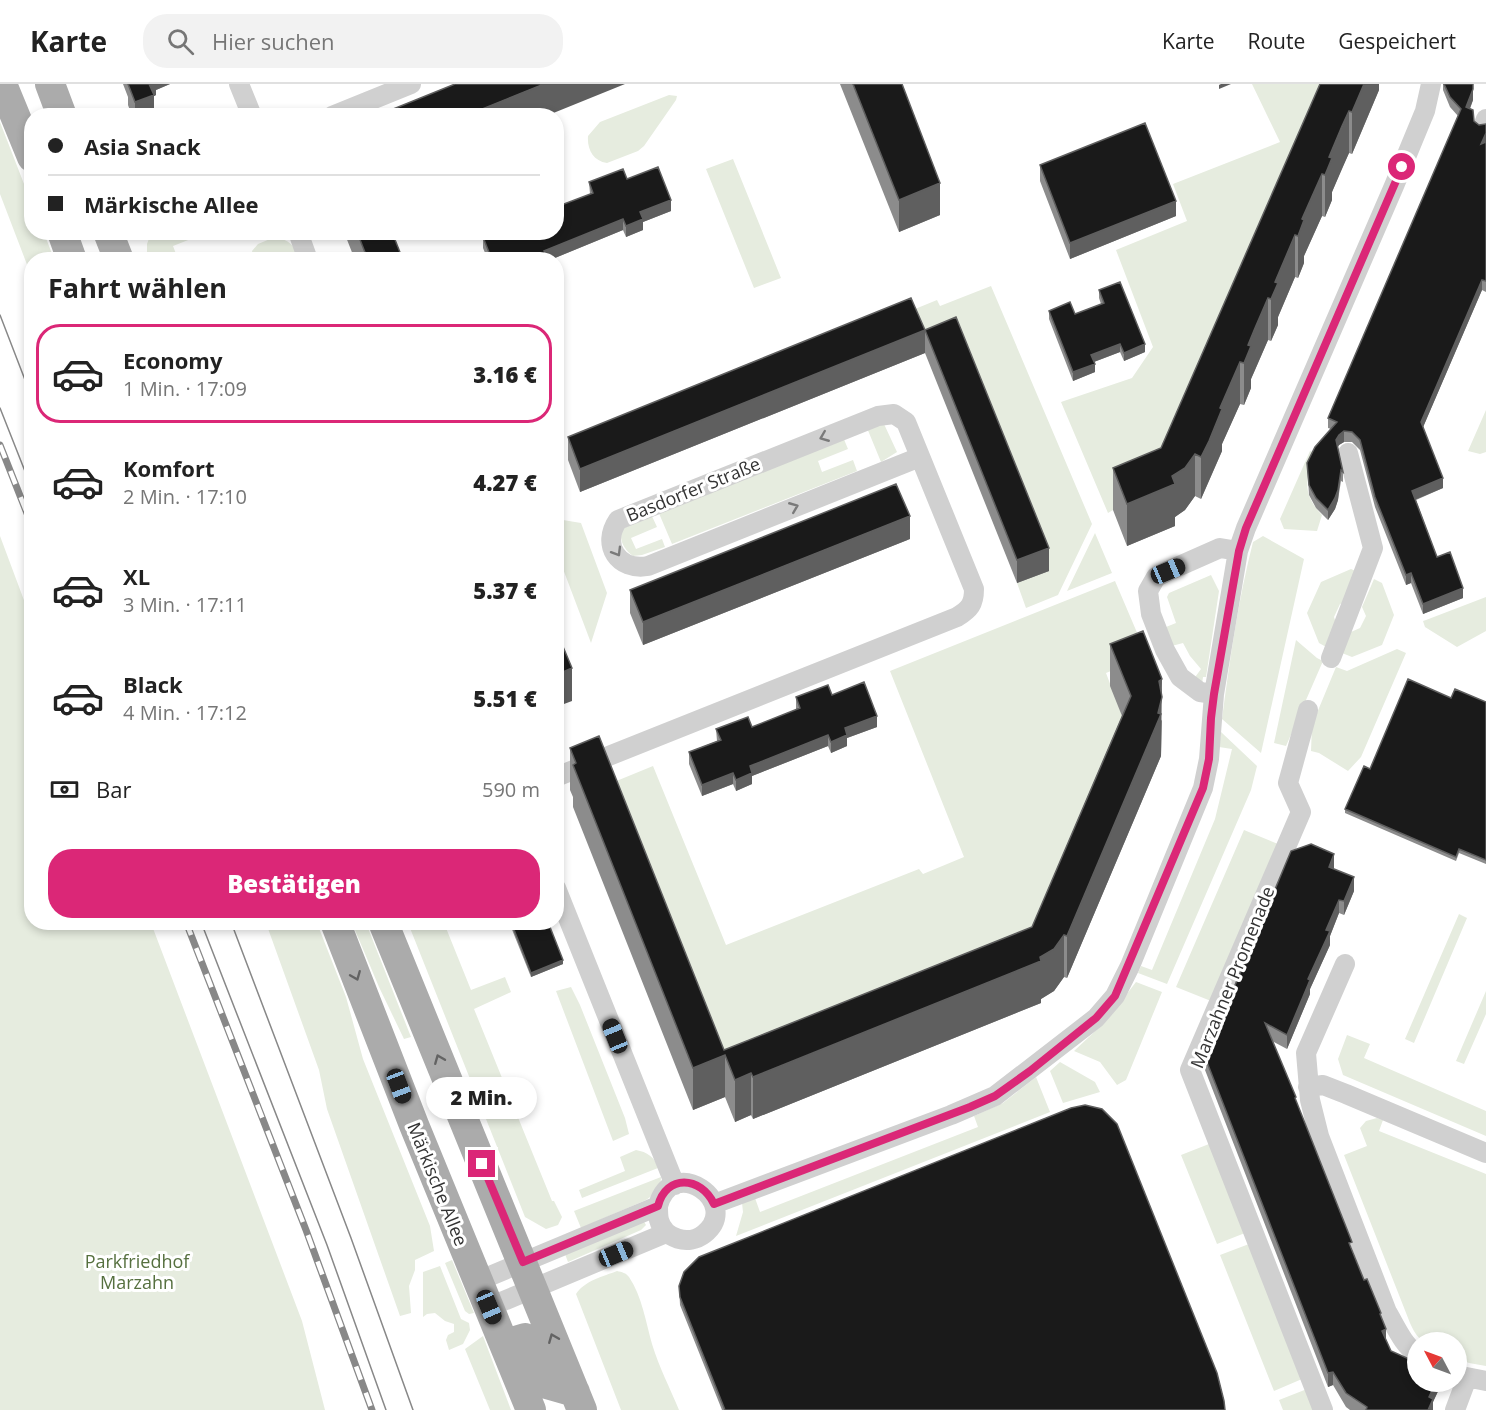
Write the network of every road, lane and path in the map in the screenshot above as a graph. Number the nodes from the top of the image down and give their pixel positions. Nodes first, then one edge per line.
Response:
1 (2, 84) edge
2 (50, 84) edge
3 (239, 84) edge
4 (411, 84) edge
5 (1431, 84) edge
6 (59, 108) edge
7 (249, 108) edge
8 (352, 108) edge
9 (24, 138) edge
10 (1348, 453) dead end
11 (920, 457) junction
12 (1239, 551) junction
13 (1331, 658) dead end
14 (1214, 694) junction
15 (1308, 710) dead end
16 (564, 774) edge
17 (564, 908) edge
18 (338, 930) edge
19 (386, 930) edge
20 (1345, 964) dead end
21 (1308, 1087) junction
22 (1486, 1153) edge
23 (675, 1185) junction
24 (714, 1204) junction
25 (658, 1206) junction
26 (666, 1233) junction
27 (528, 1276) junction
28 (484, 1294) junction
29 (505, 1344) junction
30 (1407, 1344) edge
31 (1470, 1378) edge
32 (578, 1401) edge
33 (531, 1410) edge
34 (1323, 1410) edge
35 (1455, 1410) edge

1 - 9 main road
2 - 6 main road
3 - 7 street
4 - 8 street
5 - 12 street
10 - 13 street
11 -> 11 street, Basdorfer Straße
11 - 16 street, Basdorfer Straße
12 - 14 street
12 - 14 street
14 - 24 street
15 - 34 street, Marzahner Promenade
17 - 23 street
18 -> 28 main road, Märkische Allee
27 -> 19 main road
20 - 21 street
21 - 22 street
21 - 30 street
23 - 24 street
23 - 25 street
24 - 26 street
25 - 26 street
25 - 27 street
26 - 27 street
27 - 28 street
27 - 28 street
32 -> 27 main road
28 - 29 main road, Märkische Allee
29 - 32 main road
29 - 33 main road, Märkische Allee
31 - 35 street

